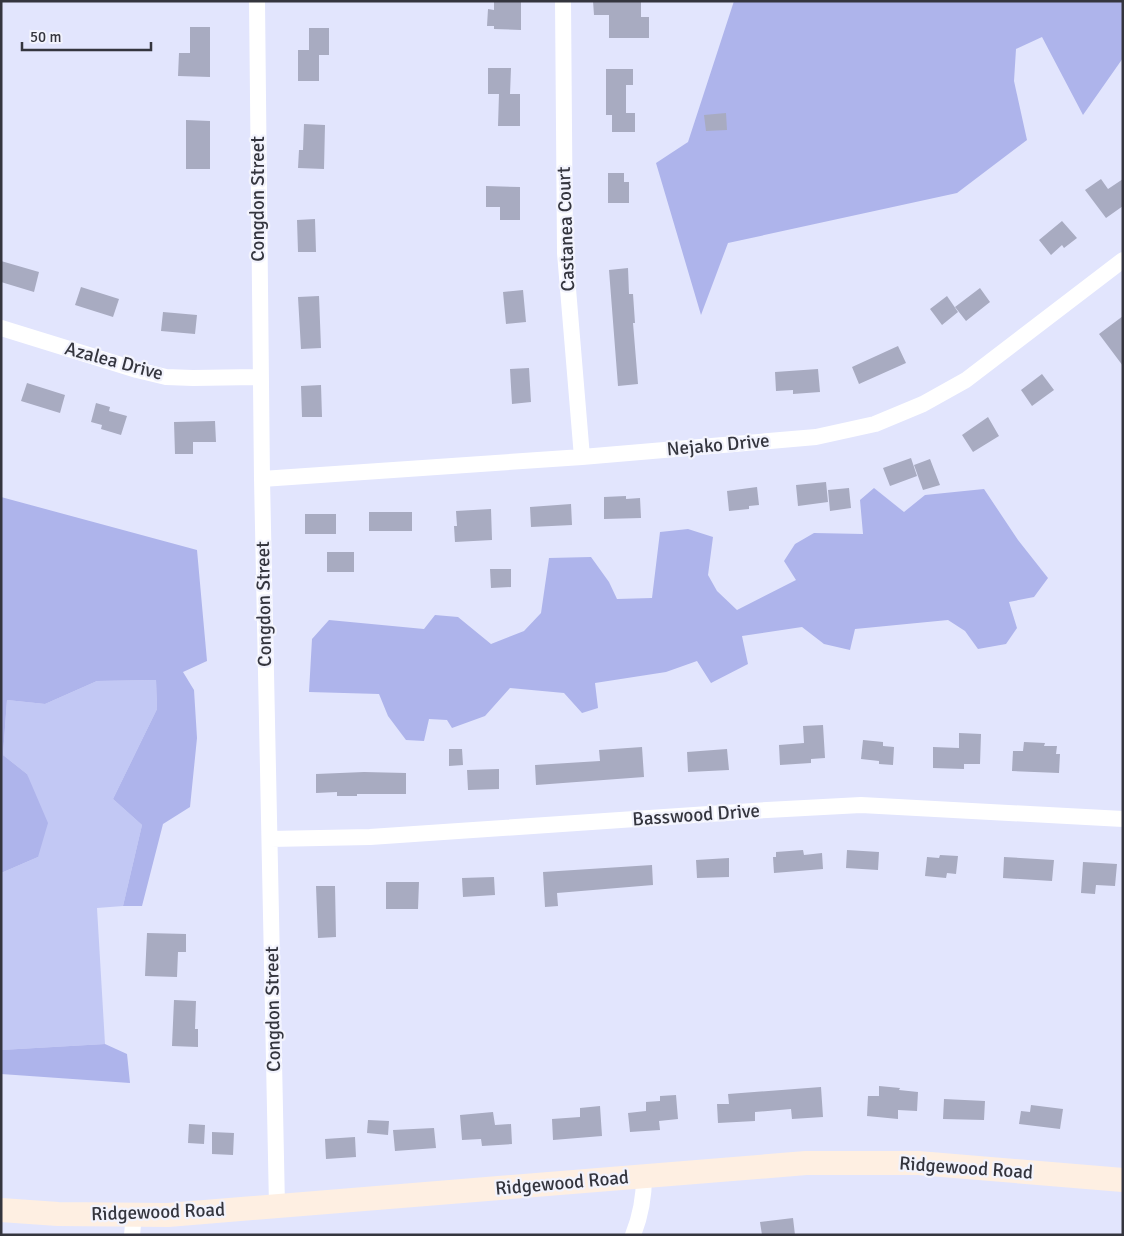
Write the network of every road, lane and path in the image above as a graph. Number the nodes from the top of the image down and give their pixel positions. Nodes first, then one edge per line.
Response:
1 (257, 1) edge
2 (563, 1) edge
3 (1123, 260) edge
4 (1, 328) edge
5 (260, 377) junction
6 (582, 457) junction
7 (262, 479) junction
8 (1123, 819) edge
9 (270, 839) junction
10 (644, 1177) junction
11 (1123, 1180) edge
12 (277, 1206) junction
13 (1, 1210) edge
14 (133, 1225) edge
15 (633, 1235) edge

1 - 5 street, Congdon Street
2 - 6 street, Castanea Court
3 - 6 street, Nejako Drive
4 - 5 street, Azalea Drive
5 - 7 street, Congdon Street
6 - 7 street, Nejako Drive
7 - 9 street, Congdon Street
8 - 9 street, Basswood Drive
9 - 12 street, Congdon Street
10 - 11 main road, Ridgewood Road
10 - 12 main road, Ridgewood Road
10 - 15 street
12 - 14 main road, Ridgewood Road
13 - 14 main road, Ridgewood Road

